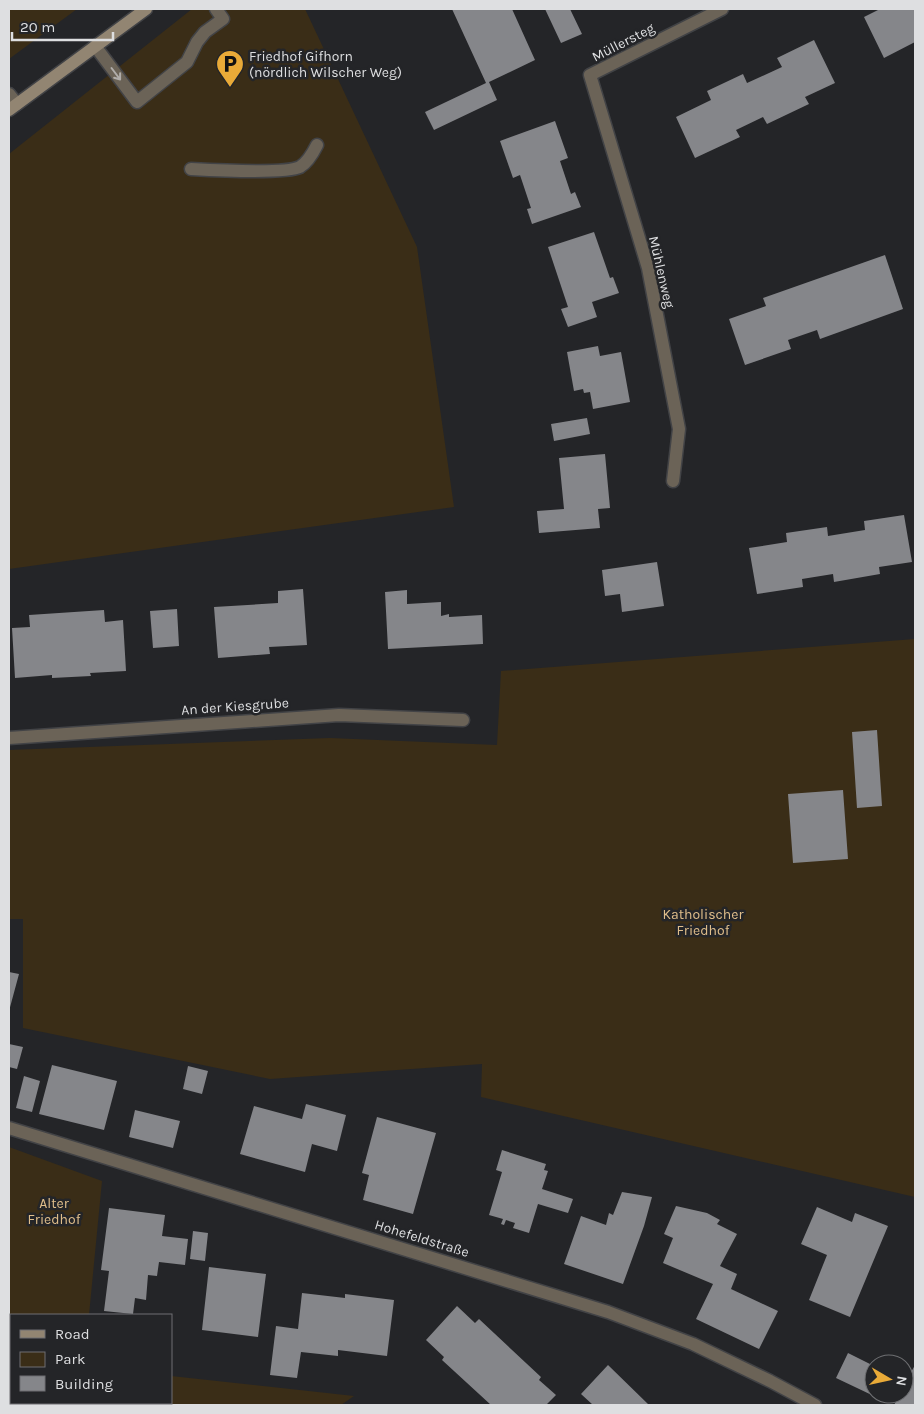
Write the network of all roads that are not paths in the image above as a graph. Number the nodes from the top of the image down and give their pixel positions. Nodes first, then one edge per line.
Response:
1 (146, 9) edge
2 (722, 9) edge
3 (219, 14) edge
4 (95, 46) junction
5 (590, 75) joint
6 (11, 103) edge
7 (317, 145) dead end
8 (191, 169) dead end
9 (673, 480) dead end
10 (463, 720) dead end
11 (9, 738) edge
12 (9, 1128) edge
13 (815, 1405) edge

1 - 4 street
2 - 5 street, Müllersteg
4 -> 3 street
4 - 6 street
5 - 9 street, Mühlenweg
7 - 8 street
10 - 11 street, An der Kiesgrube
12 - 13 street, Hohefeldstraße

